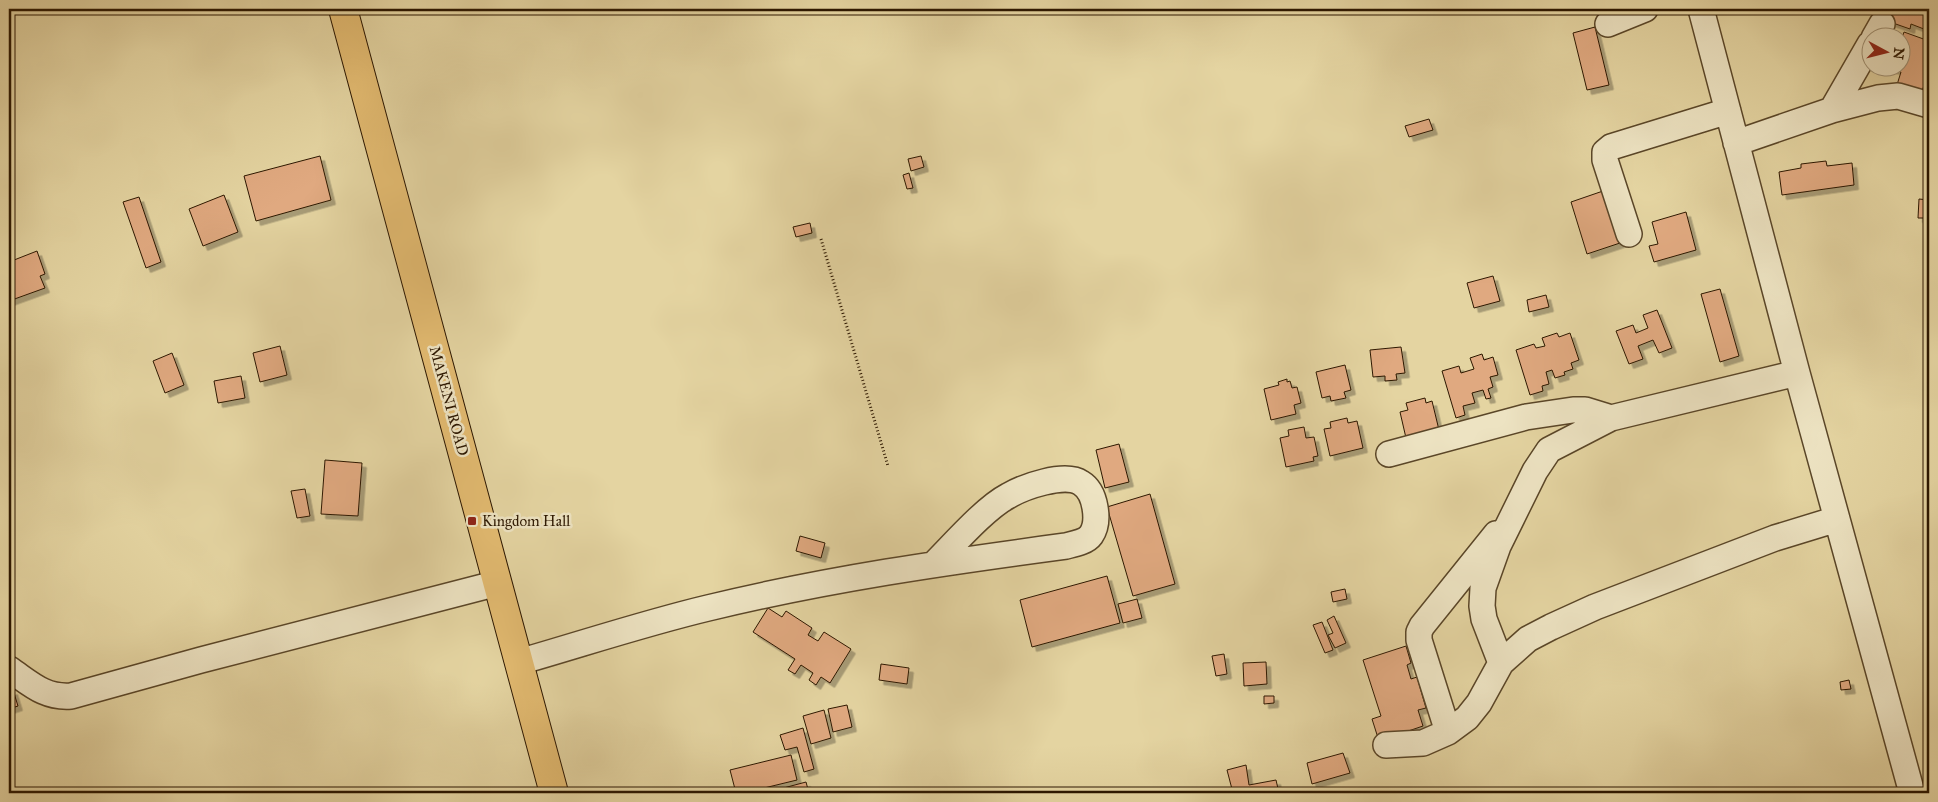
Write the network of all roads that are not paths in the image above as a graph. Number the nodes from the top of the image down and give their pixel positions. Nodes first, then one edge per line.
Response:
1 (343, 9) edge
2 (1645, 9) edge
3 (1701, 9) edge
4 (1608, 24) dead end
5 (1860, 62) edge
6 (1929, 105) edge
7 (1832, 110) junction
8 (1728, 111) junction
9 (1736, 143) junction
10 (1629, 234) dead end
11 (1797, 374) junction
12 (1611, 418) junction
13 (1389, 454) dead end
14 (1518, 507) junction
15 (1837, 519) junction
16 (934, 564) junction
17 (498, 583) junction
18 (519, 662) junction
19 (1501, 663) junction
20 (9, 669) edge
21 (1448, 732) junction
22 (1386, 745) dead end
23 (554, 793) edge
24 (1912, 793) edge

1 - 17 main road, MAKENI ROAD
2 - 4 street
3 - 8 street
5 - 7 street
6 - 7 street
7 - 9 street
8 - 9 street
8 - 10 street
9 - 11 street
11 - 12 street
11 - 15 street
12 - 13 street
12 - 14 street
14 - 19 street
14 - 21 street
15 - 19 street
15 - 24 street
16 - 16 street
16 - 18 street
17 - 18 main road, MAKENI ROAD
17 - 20 street
18 - 23 main road, MAKENI ROAD
19 - 21 street
21 - 22 street

